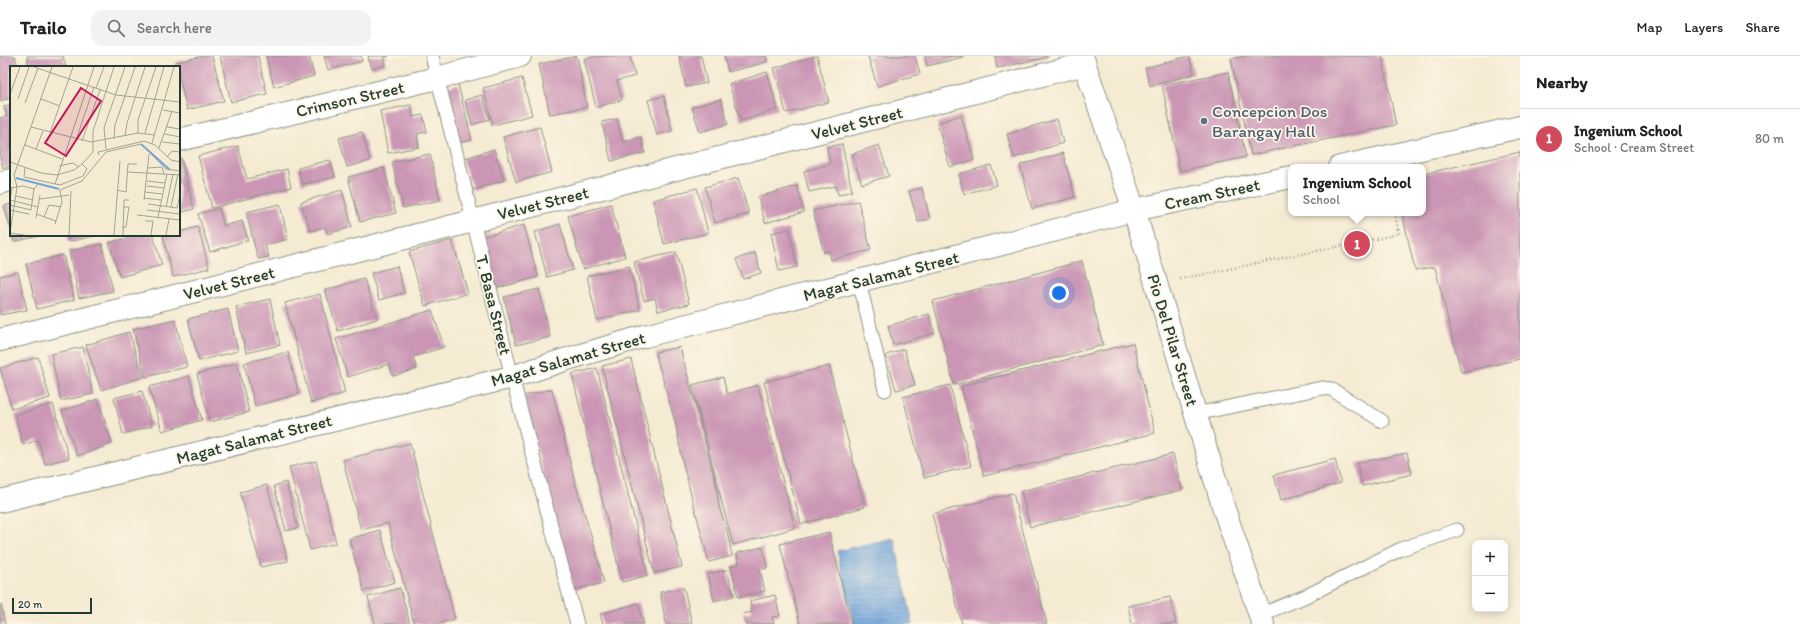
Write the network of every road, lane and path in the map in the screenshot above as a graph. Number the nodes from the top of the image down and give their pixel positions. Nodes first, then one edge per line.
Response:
1 (432, 56) edge
2 (520, 56) edge
3 (1083, 60) edge
4 (437, 78) junction
5 (1520, 127) edge
6 (180, 140) edge
7 (1354, 164) edge
8 (1288, 178) edge
9 (10, 180) edge
10 (0, 183) edge
11 (1134, 210) junction
12 (1396, 216) edge
13 (473, 221) junction
14 (1203, 274) dead end
15 (859, 281) junction
16 (0, 340) edge
17 (512, 377) junction
18 (885, 390) dead end
19 (1195, 414) junction
20 (1382, 421) dead end
21 (0, 501) edge
22 (1457, 530) dead end
23 (1261, 619) edge
24 (576, 624) edge

1 - 4 lane, T. Basa Street
2 - 4 street, Crimson Street
3 - 11 street, Pio Del Pilar Street
3 - 13 street, Velvet Street
4 - 6 street, Crimson Street
4 - 13 lane, T. Basa Street
5 - 7 street
8 - 11 street, Cream Street
9 - 10 street
11 - 15 street, Magat Salamat Street
11 - 19 street, Pio Del Pilar Street
12 - 14 path
13 - 16 street, Velvet Street
13 - 17 lane, T. Basa Street
15 - 17 street, Magat Salamat Street
15 - 18 lane
17 - 21 street, Magat Salamat Street
17 - 24 lane, T. Basa Street
19 - 20 lane
19 - 23 street, Pio Del Pilar Street
22 - 23 lane

